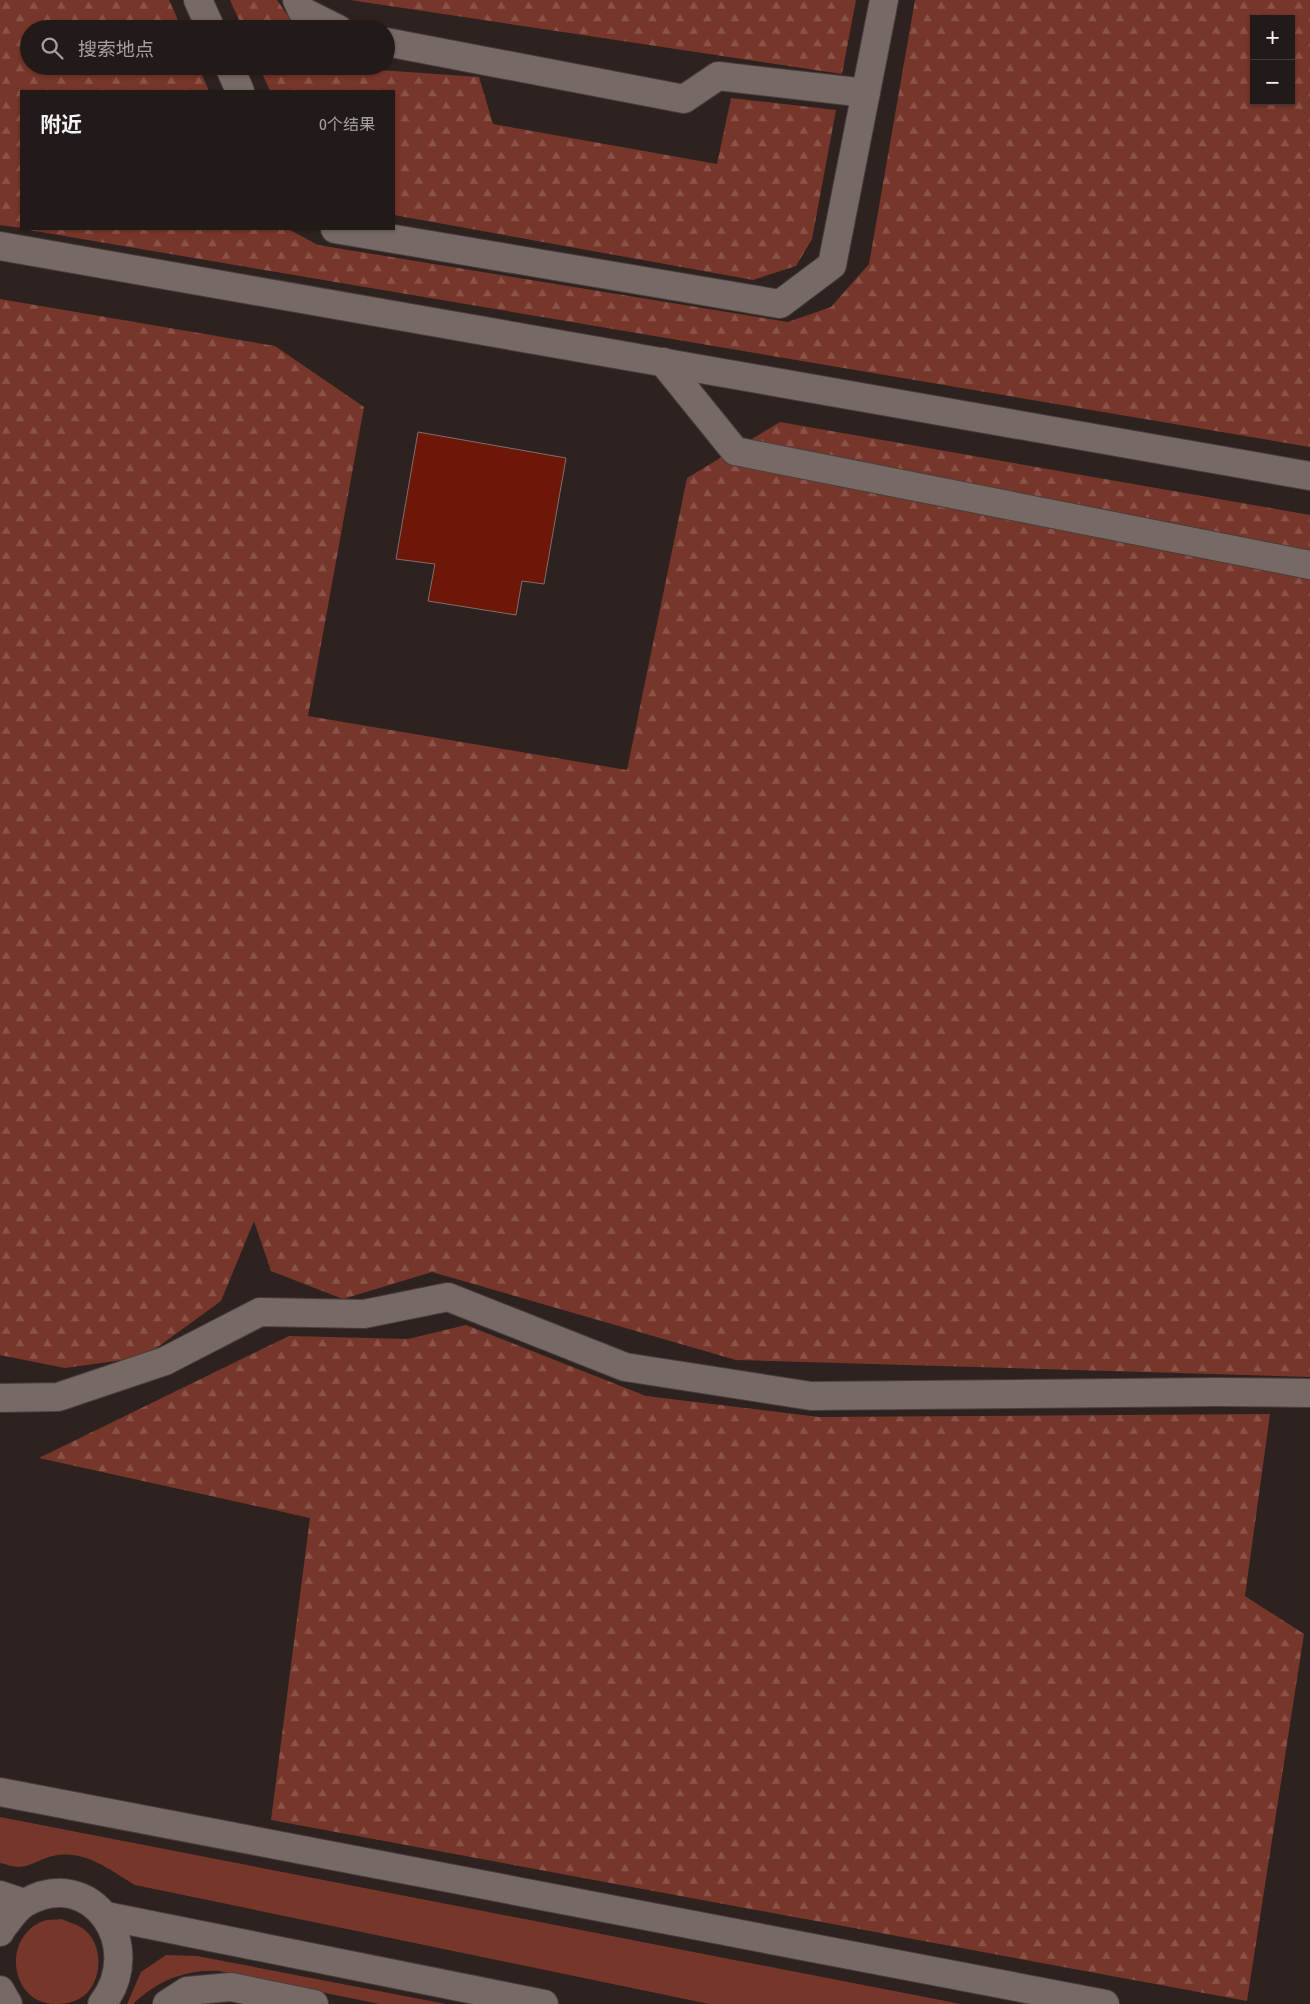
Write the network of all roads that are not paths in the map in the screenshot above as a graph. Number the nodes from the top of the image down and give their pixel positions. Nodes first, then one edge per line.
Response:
1 (198, 0) edge
2 (297, 0) edge
3 (884, 0) edge
4 (207, 20) edge
5 (320, 20) edge
6 (395, 44) edge
7 (232, 75) edge
8 (240, 90) edge
9 (866, 93) junction
10 (341, 230) edge
11 (0, 246) edge
12 (663, 362) junction
13 (1310, 476) edge
14 (1310, 565) edge
15 (1310, 1393) edge
16 (0, 1398) edge
17 (0, 1792) edge
18 (12, 1899) edge
19 (106, 1916) junction
20 (0, 1932) edge
21 (0, 1990) edge
22 (8, 2004) edge
23 (102, 2004) edge
24 (167, 2004) edge
25 (314, 2004) edge
26 (544, 2004) edge
27 (1106, 2004) edge

1 - 4 street
2 - 5 street
3 - 9 street
6 - 9 street
7 - 8 street
9 - 10 street
11 - 12 street
12 - 13 street
12 - 14 street
15 - 16 street
17 - 27 street
18 - 19 street
18 - 20 street
19 - 23 street
19 - 26 street
21 - 22 street
24 - 25 street

